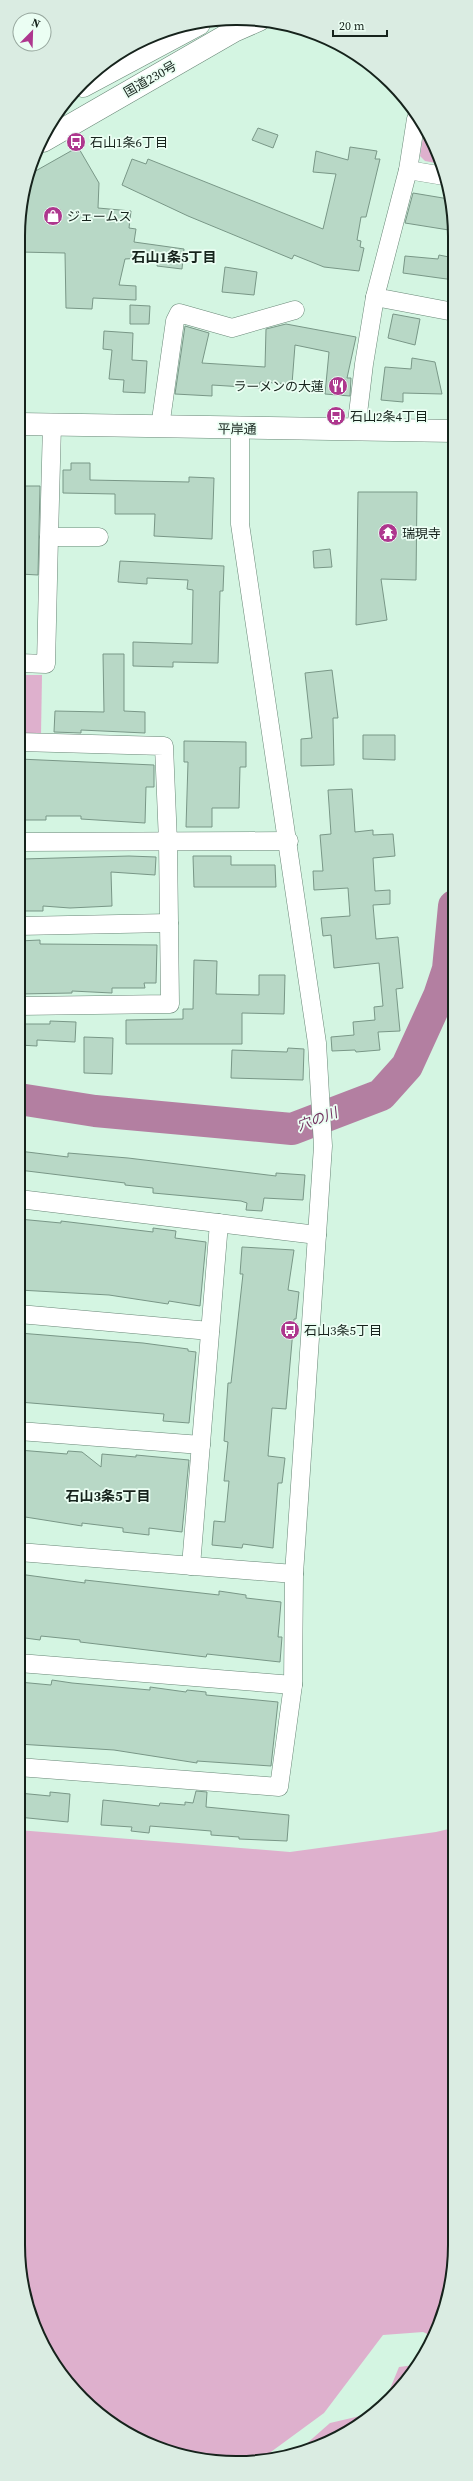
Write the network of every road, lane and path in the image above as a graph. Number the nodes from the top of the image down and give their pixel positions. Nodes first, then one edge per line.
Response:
1 (248, 25) edge
2 (186, 31) edge
3 (94, 80) edge
4 (415, 124) edge
5 (50, 137) edge
6 (408, 170) junction
7 (439, 175) edge
8 (375, 297) junction
9 (295, 310) dead end
10 (448, 311) edge
11 (25, 424) edge
12 (52, 425) junction
13 (160, 427) junction
14 (240, 429) junction
15 (356, 430) junction
16 (448, 431) edge
17 (50, 537) junction
18 (99, 537) dead end
19 (25, 663) edge
20 (25, 742) edge
21 (289, 841) junction
22 (25, 842) edge
23 (168, 842) junction
24 (170, 923) junction
25 (25, 926) edge
26 (25, 1006) edge
27 (25, 1200) edge
28 (219, 1223) junction
29 (317, 1234) junction
30 (25, 1315) edge
31 (210, 1331) junction
32 (25, 1431) edge
33 (201, 1445) junction
34 (25, 1552) edge
35 (191, 1566) junction
36 (294, 1574) junction
37 (25, 1664) edge
38 (293, 1685) junction
39 (25, 1768) edge

1 - 5 main road, 国道230号
2 - 3 main road, 国道230号
4 - 6 street
6 - 7 street
6 - 8 street
8 - 10 street
8 - 15 street
9 - 13 street
11 - 12 main road, 平岸通
12 - 13 main road, 平岸通
12 - 17 street
13 - 14 main road, 平岸通
14 - 15 main road, 平岸通
14 - 21 street
15 - 16 main road, 平岸通
17 - 18 street
17 - 19 street
20 - 23 street
21 - 23 street
21 - 29 street
22 - 23 street
23 - 24 street
24 - 25 street
24 - 26 street
27 - 28 street
28 - 29 street
28 - 31 street
29 - 36 street
30 - 31 street
31 - 33 street
32 - 33 street
33 - 35 street
34 - 35 street
35 - 36 street
36 - 38 street
37 - 38 street
38 - 39 street

